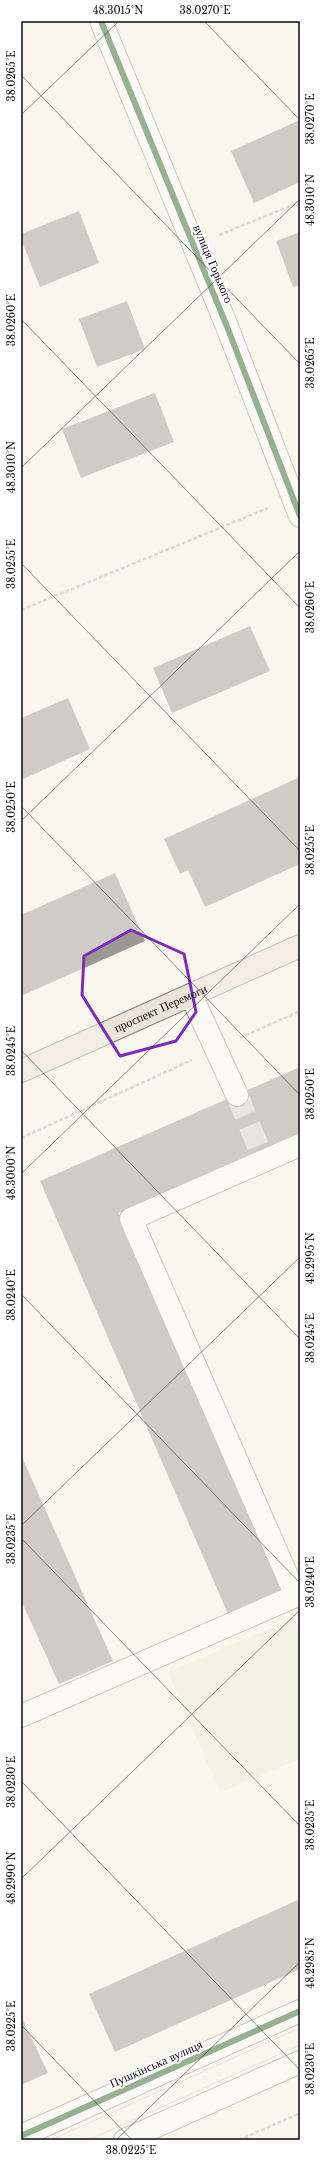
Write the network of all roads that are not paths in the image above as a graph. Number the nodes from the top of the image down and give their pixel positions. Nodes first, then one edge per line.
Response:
1 (101, 21) edge
2 (296, 507) edge
3 (300, 946) edge
4 (191, 995) junction
5 (21, 1071) edge
6 (237, 1095) tunnel mouth
7 (300, 1145) edge
8 (298, 1595) edge
9 (21, 1716) edge
10 (300, 2011) edge
11 (300, 2062) edge
12 (21, 2136) edge
13 (125, 2140) edge

1 - 2 street, вулиця Горького
3 - 4 main road, проспект Перемоги
4 - 5 main road, проспект Перемоги
4 - 6 street
7 - 8 street
8 - 9 street
10 - 12 street, Пушкінська вулиця
11 - 13 street

